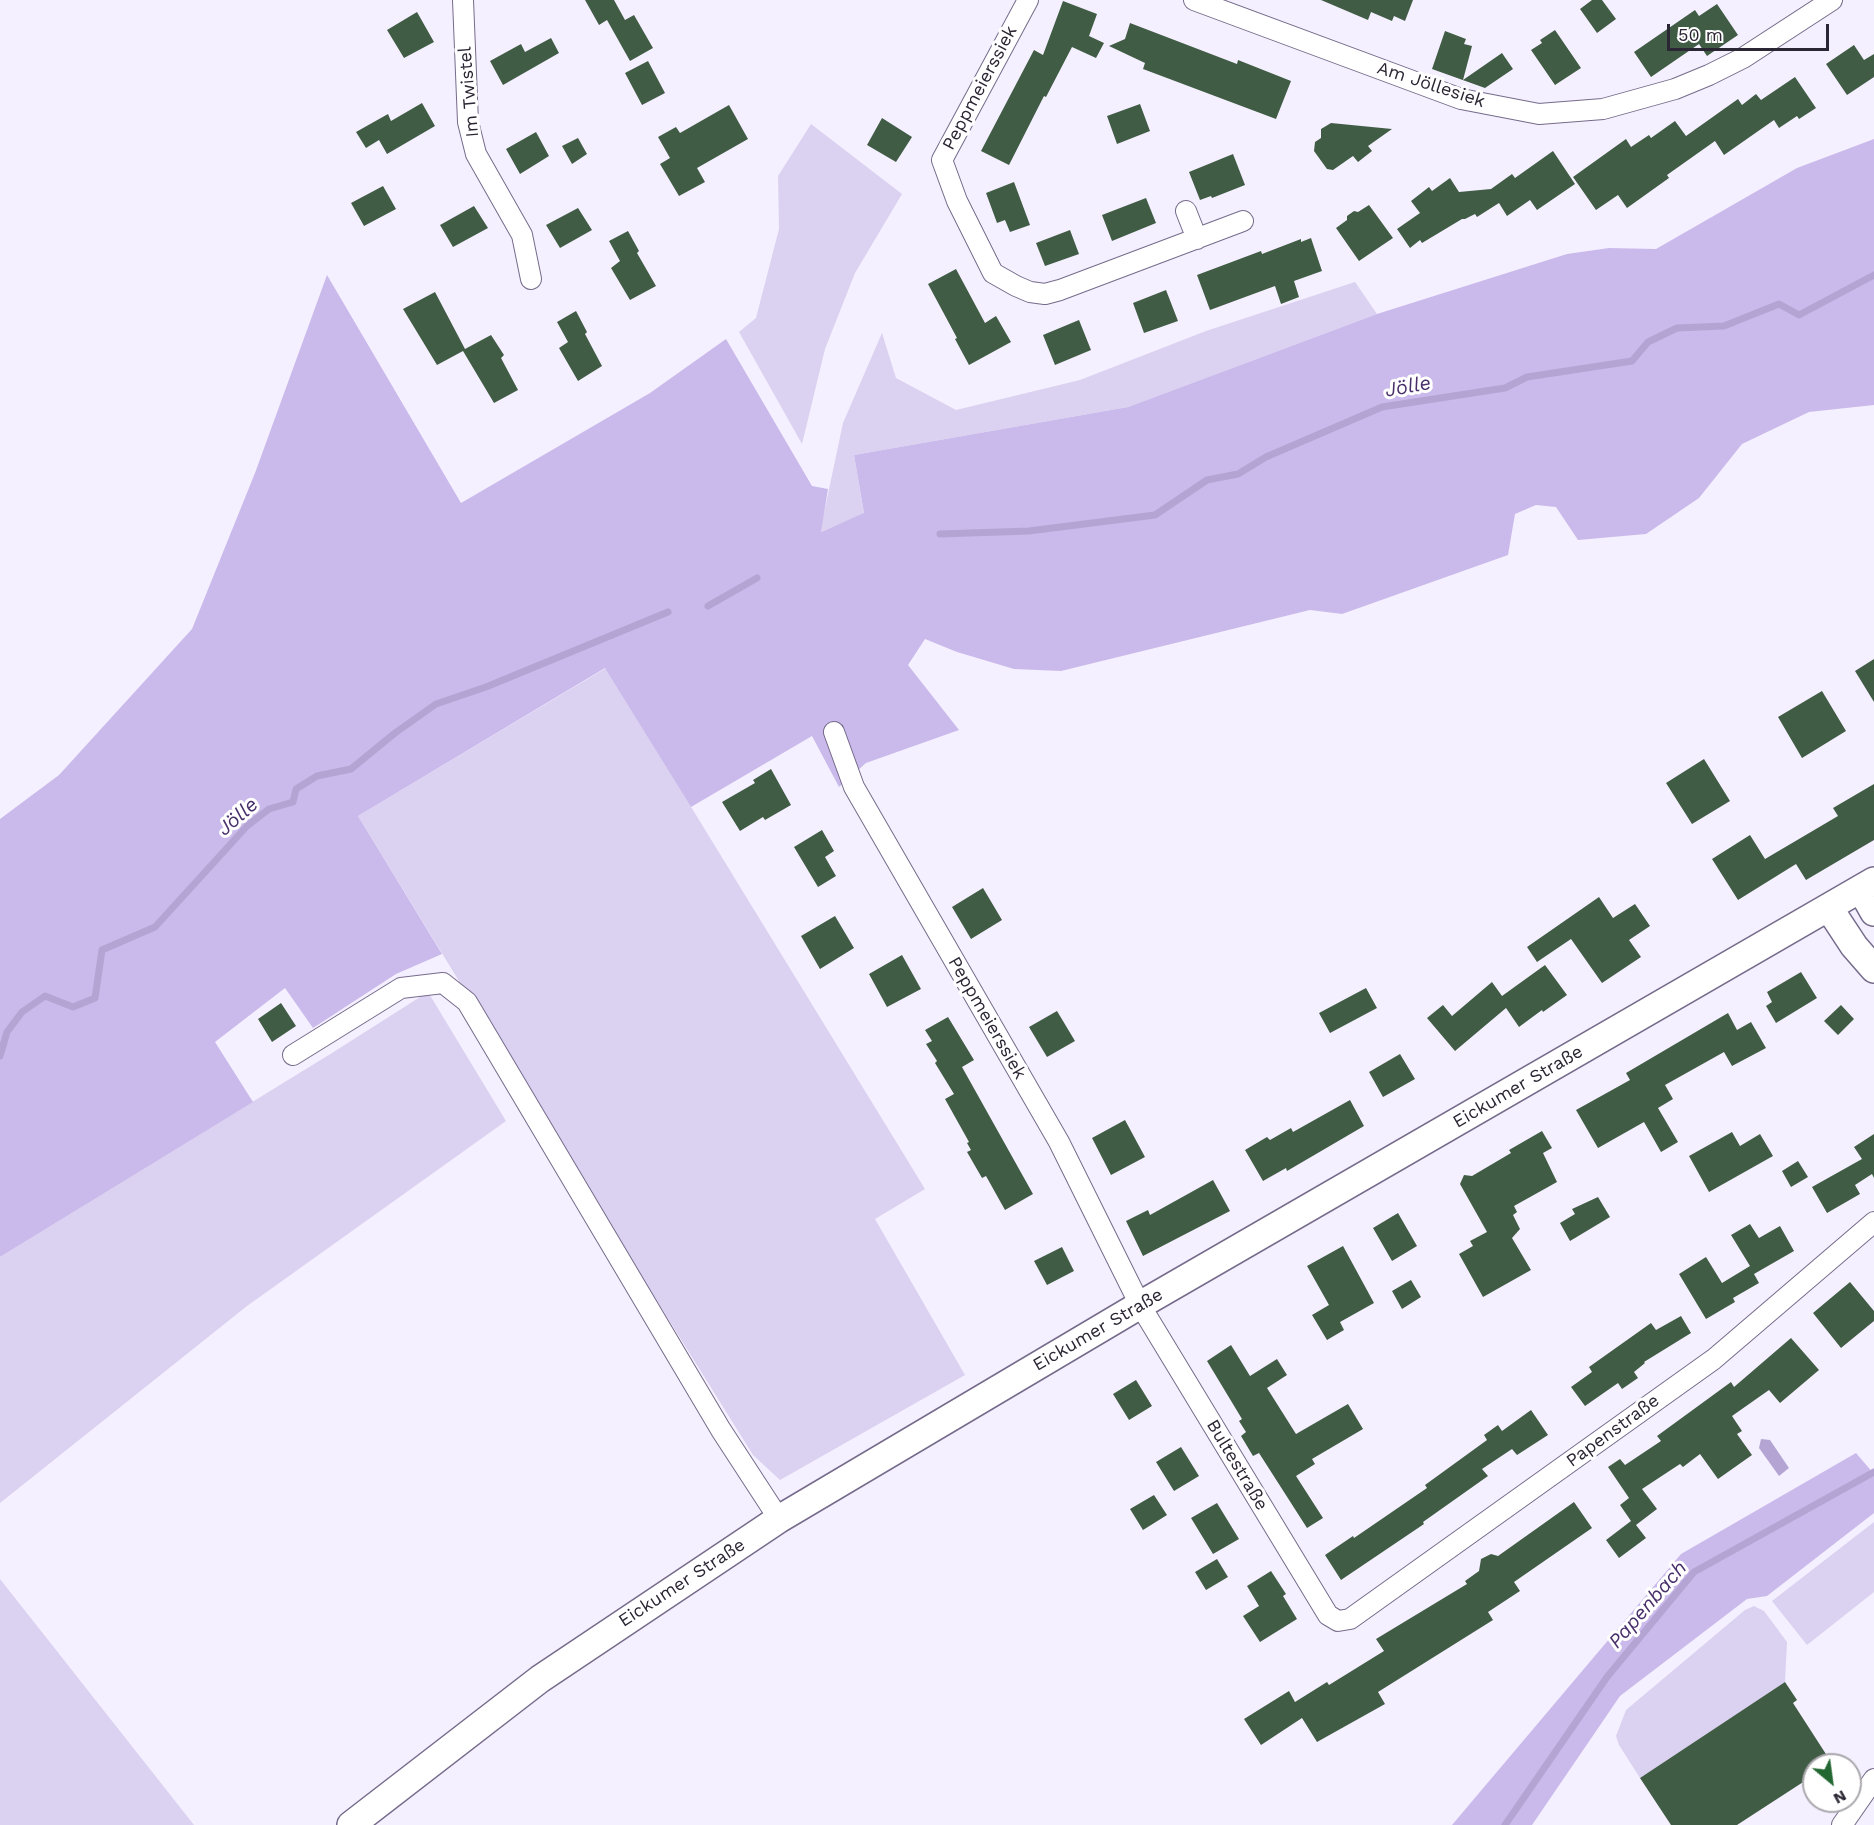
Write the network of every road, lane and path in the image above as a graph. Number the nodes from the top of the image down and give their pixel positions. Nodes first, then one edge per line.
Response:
1 (463, 0) edge
2 (1028, 0) edge
3 (1194, 0) edge
4 (1832, 0) edge
5 (1186, 211) dead end
6 (1243, 221) dead end
7 (1197, 238) junction
8 (531, 279) dead end
9 (834, 732) dead end
10 (1870, 894) edge
11 (1829, 908) junction
12 (1874, 969) edge
13 (293, 1055) dead end
14 (1874, 1222) edge
15 (1140, 1305) junction
16 (779, 1519) junction
17 (1338, 1621) joint
18 (1874, 1779) edge
19 (351, 1825) edge
20 (1842, 1825) edge

1 - 8 street, Im Twistel
2 - 7 street, Peppmeierssiek
3 - 4 street, Am Jöllesiek
5 - 7 street
6 - 7 street, Peppmeierssiek
9 - 15 street, Peppmeierssiek
10 - 11 main road, Eickumer Straße
11 - 12 main road
11 - 15 main road, Eickumer Straße
13 - 16 street
14 - 17 street, Papenstraße
15 - 16 main road, Eickumer Straße
15 - 17 street, Bultestraße
16 - 19 main road, Eickumer Straße
18 - 20 street

